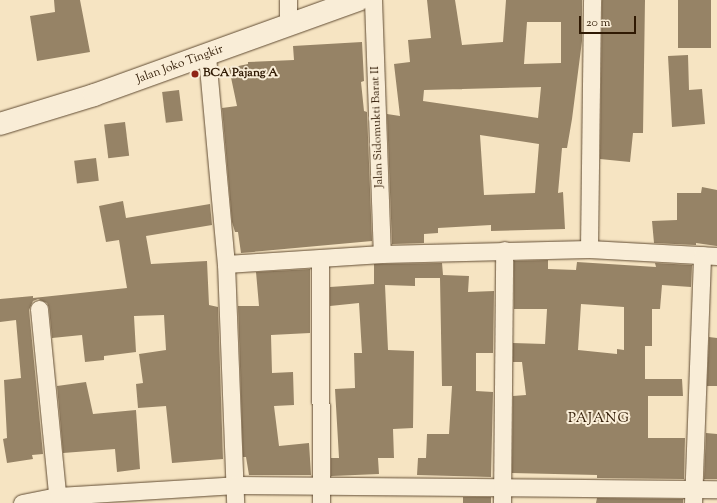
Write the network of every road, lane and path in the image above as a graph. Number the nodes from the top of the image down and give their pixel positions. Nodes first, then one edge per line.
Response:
1 (288, 0) edge
2 (358, 0) edge
3 (373, 0) edge
4 (592, 0) edge
5 (288, 25) junction
6 (206, 56) junction
7 (0, 124) edge
8 (589, 249) junction
9 (504, 250) junction
10 (382, 254) junction
11 (709, 256) edge
12 (320, 260) junction
13 (226, 264) junction
14 (39, 309) dead end
15 (236, 485) junction
16 (320, 485) junction
17 (717, 489) edge
18 (502, 495) edge
19 (693, 495) edge
20 (58, 500) edge
21 (22, 503) edge
22 (235, 503) edge
23 (321, 503) edge

1 - 5 street
2 - 5 main road, Jalan Joko Tingkir
3 - 10 street, Jalan Sidomukti Barat II
4 - 8 street
5 - 6 main road, Jalan Joko Tingkir
6 - 7 main road, Jalan Joko Tingkir
6 - 13 street
8 - 9 street
8 - 11 street
9 - 10 street
9 - 18 street
10 - 12 street
11 - 19 street
12 - 13 street
12 - 16 street
13 - 15 street
14 - 20 street
15 - 16 street
15 - 20 street
15 - 22 street
16 - 18 street
16 - 23 street
17 - 19 street
18 - 19 street
20 - 21 street

